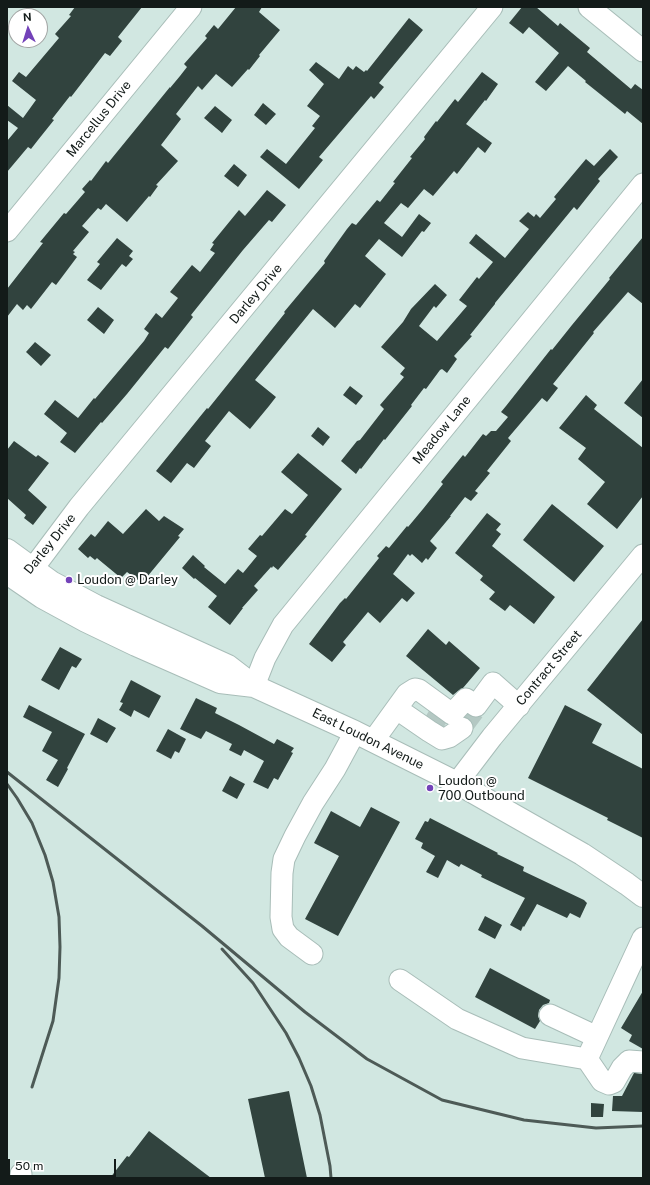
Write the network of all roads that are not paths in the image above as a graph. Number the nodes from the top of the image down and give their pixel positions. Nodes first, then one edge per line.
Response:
1 (191, 7) edge
2 (492, 7) edge
3 (589, 7) edge
4 (643, 51) edge
5 (643, 184) edge
6 (7, 231) edge
7 (7, 550) edge
8 (643, 555) edge
9 (19, 574) edge
10 (254, 686) junction
11 (518, 706) junction
12 (396, 709) junction
13 (453, 717) junction
14 (364, 736) junction
15 (457, 783) junction
16 (643, 896) edge
17 (643, 938) edge
18 (312, 954) dead end
19 (400, 980) dead end
20 (550, 1015) dead end
21 (597, 1037) junction
22 (587, 1059) junction
23 (643, 1062) edge

1 - 6 street, Marcellus Drive
2 - 9 street, Darley Drive
3 - 4 street
5 - 10 street, Meadow Lane
7 - 9 main road, East Loudon Avenue
8 - 11 street, Contract Street
9 - 10 main road, East Loudon Avenue
10 - 14 main road, East Loudon Avenue
11 - 13 street
11 - 15 street, Contract Street
12 - 13 street
12 - 13 street
12 - 14 street
14 - 15 main road, East Loudon Avenue
14 - 18 street
15 - 16 main road, East Loudon Avenue
17 - 21 street
19 - 22 street
20 - 21 street
21 - 22 street
22 - 23 street

